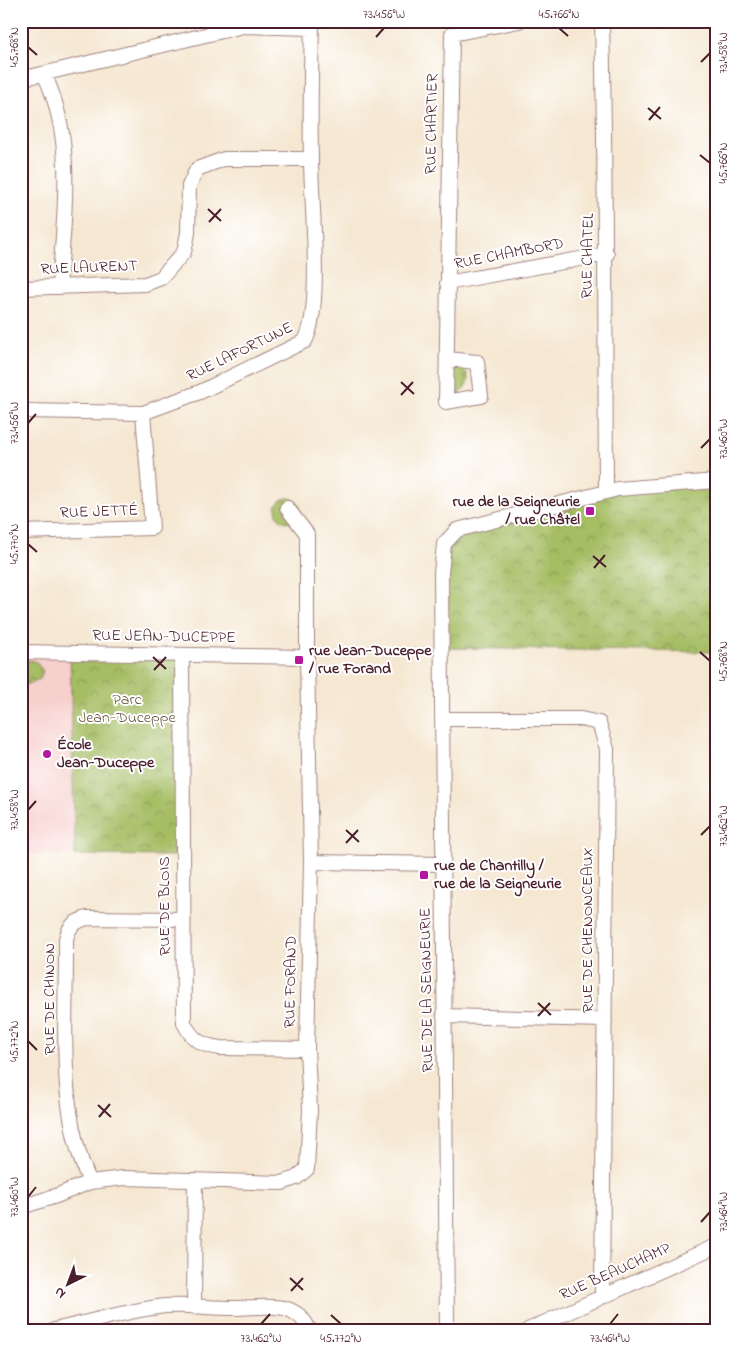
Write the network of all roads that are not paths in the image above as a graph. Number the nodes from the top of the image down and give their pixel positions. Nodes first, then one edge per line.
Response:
1 (519, 21) edge
2 (602, 21) edge
3 (312, 25) edge
4 (44, 74) junction
5 (21, 79) edge
6 (311, 159) junction
7 (607, 254) junction
8 (447, 283) junction
9 (59, 287) junction
10 (21, 288) edge
11 (447, 359) dead end
12 (21, 411) edge
13 (143, 413) junction
14 (716, 481) edge
15 (606, 492) junction
16 (287, 508) dead end
17 (21, 532) edge
18 (21, 652) edge
19 (182, 654) junction
20 (307, 657) junction
21 (442, 719) junction
22 (311, 862) junction
23 (443, 864) junction
24 (182, 919) junction
25 (444, 1016) junction
26 (605, 1020) junction
27 (307, 1049) junction
28 (195, 1180) junction
29 (90, 1182) junction
30 (21, 1207) edge
31 (716, 1246) edge
32 (602, 1297) junction
33 (194, 1307) junction
34 (54, 1330) edge
35 (309, 1330) edge
36 (447, 1330) edge
37 (528, 1330) edge

1 - 8 street, RUE CHARTIER
2 - 7 street, RUE CHATEL
3 - 4 street
3 - 6 street, RUE LAFORTUNE
4 - 5 street
4 - 9 street
6 - 9 street, RUE LAURENT
6 - 13 street, RUE LAFORTUNE
7 - 8 street, RUE CHAMBORD
7 - 15 street, RUE CHATEL
8 - 11 street
9 - 10 street, RUE LAURENT
12 - 13 street, RUE LAFORTUNE
13 - 17 street, RUE JETTÉ
14 - 15 street, RUE DE LA SEIGNEURIE
15 - 21 street, RUE DE LA SEIGNEURIE
16 - 20 street, RUE FORAND
18 - 19 street, RUE JEAN-DUCEPPE
19 - 20 street, RUE JEAN-DUCEPPE
19 - 24 street, RUE DE BLOIS
20 - 22 street, RUE FORAND
21 - 23 street, RUE DE LA SEIGNEURIE
21 - 26 street, RUE DE CHENONCEAUX
22 - 23 street
22 - 27 street, RUE FORAND
23 - 25 street, RUE DE LA SEIGNEURIE
24 - 27 street, RUE DE BLOIS
24 - 29 street, RUE DE CHINON
25 - 26 street
25 - 36 street, RUE DE LA SEIGNEURIE
26 - 32 street, RUE DE CHENONCEAUX
27 - 28 street, RUE FORAND
28 - 29 street, RUE FORAND
28 - 33 street
29 - 30 street, RUE FORAND
31 - 32 street, RUE BEAUCHAMP
32 - 37 street, RUE BEAUCHAMP
33 - 34 street
33 - 35 street

